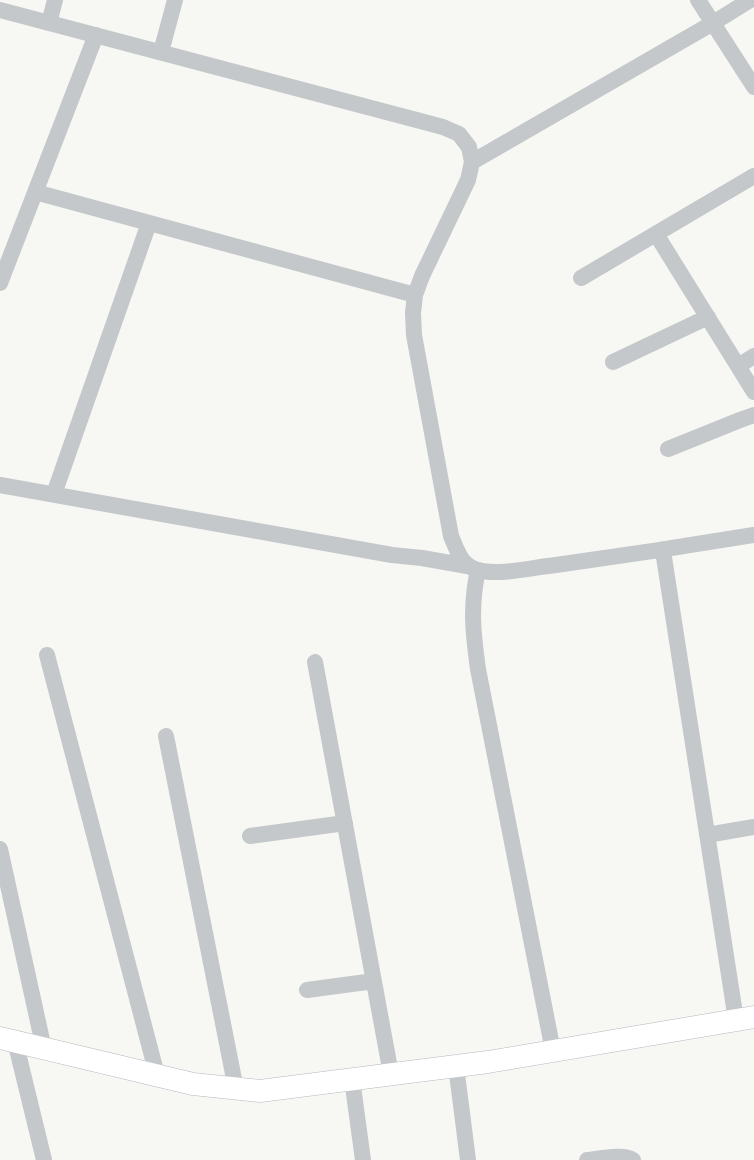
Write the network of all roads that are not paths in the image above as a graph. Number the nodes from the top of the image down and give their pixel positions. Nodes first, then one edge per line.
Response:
1 (55, 0) edge
2 (175, 0) edge
3 (698, 0) edge
4 (750, 0) edge
5 (0, 10) edge
6 (49, 22) junction
7 (713, 24) junction
8 (96, 35) junction
9 (161, 52) junction
10 (754, 87) edge
11 (472, 162) junction
12 (754, 176) edge
13 (35, 192) junction
14 (149, 223) junction
15 (656, 234) junction
16 (581, 278) dead end
17 (0, 283) edge
18 (415, 295) junction
19 (708, 317) junction
20 (754, 356) edge
21 (613, 362) dead end
22 (738, 366) junction
23 (754, 392) edge
24 (754, 415) edge
25 (668, 449) dead end
26 (0, 485) edge
27 (54, 494) junction
28 (754, 535) edge
29 (663, 551) junction
30 (472, 568) junction
31 (47, 655) dead end
32 (315, 662) dead end
33 (166, 736) dead end
34 (345, 823) junction
35 (754, 827) edge
36 (707, 835) junction
37 (250, 836) dead end
38 (0, 849) edge
39 (374, 981) junction
40 (306, 990) dead end
41 (745, 1019) edge
42 (7, 1040) edge
43 (44, 1049) junction
44 (553, 1051) junction
45 (456, 1066) junction
46 (392, 1074) junction
47 (156, 1075) junction
48 (352, 1079) junction
49 (236, 1088) junction
50 (44, 1160) edge
51 (363, 1160) edge
52 (468, 1160) edge
53 (587, 1160) edge
54 (632, 1160) edge

1 - 6 street
2 - 9 street
3 - 7 street
4 - 7 street
5 - 6 street
6 - 8 street
7 - 10 street
7 - 11 street
8 - 9 street
8 - 13 street
9 - 11 street
11 - 18 street
12 - 15 street
13 - 14 street
13 - 17 street
14 - 18 street
14 - 27 street
15 - 16 street
15 - 19 street
18 - 30 street
19 - 21 street
19 - 22 street
20 - 22 street
22 - 23 street
24 - 25 street
26 - 27 street
27 - 30 street
28 - 29 street
29 - 30 street
29 - 36 street
30 - 44 street
31 - 47 street
32 - 34 street
33 - 49 street
34 - 37 street
34 - 39 street
35 - 36 street
36 - 41 street
38 - 43 street
39 - 40 street
39 - 46 street
41 - 44 street
42 - 43 street
42 - 50 street
43 - 47 street
44 - 45 street
45 - 46 street
45 - 52 street
46 - 48 street
47 - 49 street
48 - 49 street
48 - 51 street
53 - 54 street

